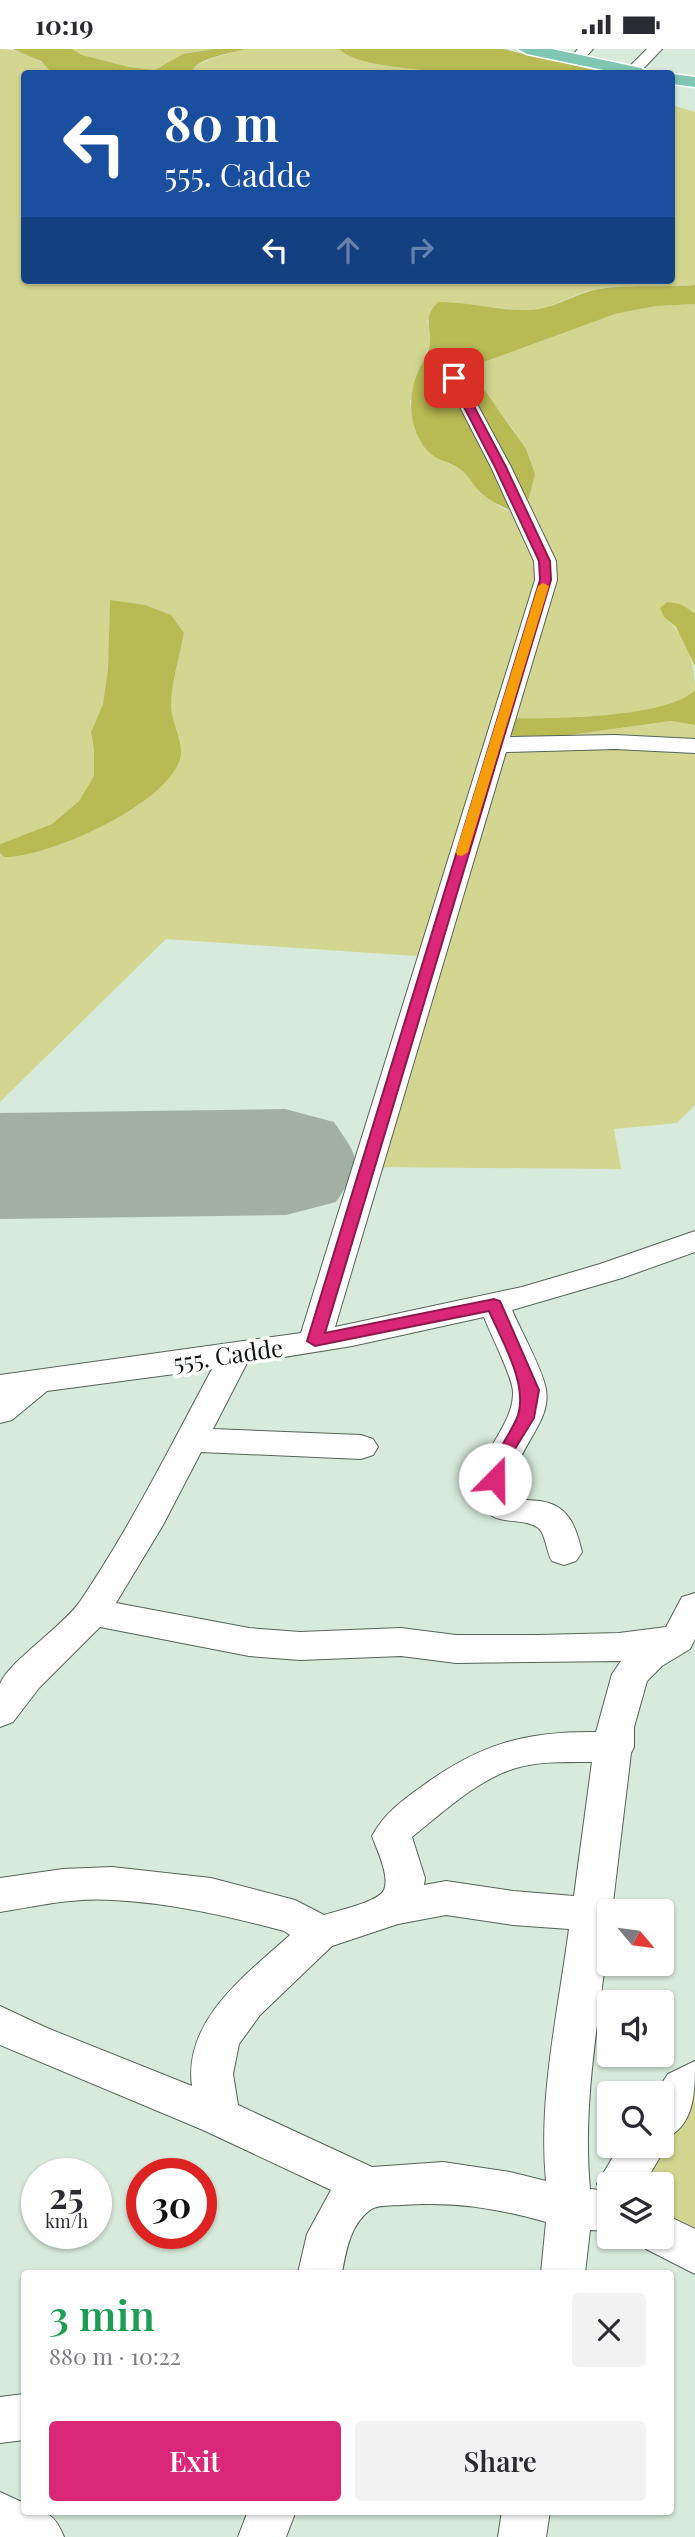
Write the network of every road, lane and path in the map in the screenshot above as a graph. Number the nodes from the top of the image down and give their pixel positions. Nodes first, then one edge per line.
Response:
1 (654, 49) edge
2 (520, 50) edge
3 (581, 55) edge
4 (597, 70) edge
5 (627, 70) edge
6 (638, 70) edge
7 (675, 79) edge
8 (695, 82) edge
9 (675, 85) edge
10 (695, 88) edge
11 (454, 378) dead end
12 (494, 745) junction
13 (695, 746) edge
14 (695, 1241) edge
15 (494, 1304) junction
16 (315, 1341) junction
17 (236, 1354) junction
18 (38, 1381) junction
19 (0, 1386) edge
20 (0, 1412) edge
21 (192, 1440) junction
22 (361, 1447) dead end
23 (564, 1552) dead end
24 (92, 1612) junction
25 (689, 1628) edge
26 (0, 1712) edge
27 (615, 1747) junction
28 (0, 1895) edge
29 (393, 1908) junction
30 (591, 1914) junction
31 (319, 1933) junction
32 (0, 2024) edge
33 (695, 2080) edge
34 (674, 2101) edge
35 (218, 2116) junction
36 (635, 2158) edge
37 (625, 2172) edge
38 (370, 2187) junction
39 (597, 2196) edge
40 (597, 2201) edge
41 (597, 2211) edge
42 (674, 2241) edge
43 (695, 2253) edge
44 (320, 2270) edge
45 (566, 2270) edge
46 (21, 2417) edge
47 (0, 2420) edge
48 (270, 2515) edge
49 (525, 2515) edge
50 (0, 2516) edge
51 (40, 2537) edge
52 (262, 2537) edge
53 (522, 2537) edge

1 - 6 street
2 - 3 main road
2 - 4 main road
3 - 5 main road
7 - 8 main road
9 - 10 main road
11 - 12 street
12 - 13 street
12 - 16 street
14 - 15 street, 555. Cadde
15 - 16 street, 555. Cadde
15 - 23 street
16 - 17 street, 555. Cadde
17 - 18 street, 555. Cadde
17 - 21 street
18 - 19 street, 555. Cadde
18 - 20 street
21 - 22 street
21 - 24 street
24 - 25 street
24 - 26 street
25 - 27 street
27 - 29 street
27 - 30 street
28 - 31 street
29 - 30 street
29 - 31 street
30 - 39 street
31 - 35 street
32 - 35 street
33 - 34 street
35 - 38 street
36 - 37 street
38 - 40 street
38 - 44 street
41 - 45 street
42 - 43 street
46 - 47 street
48 - 52 street
49 - 53 street
50 - 51 street

